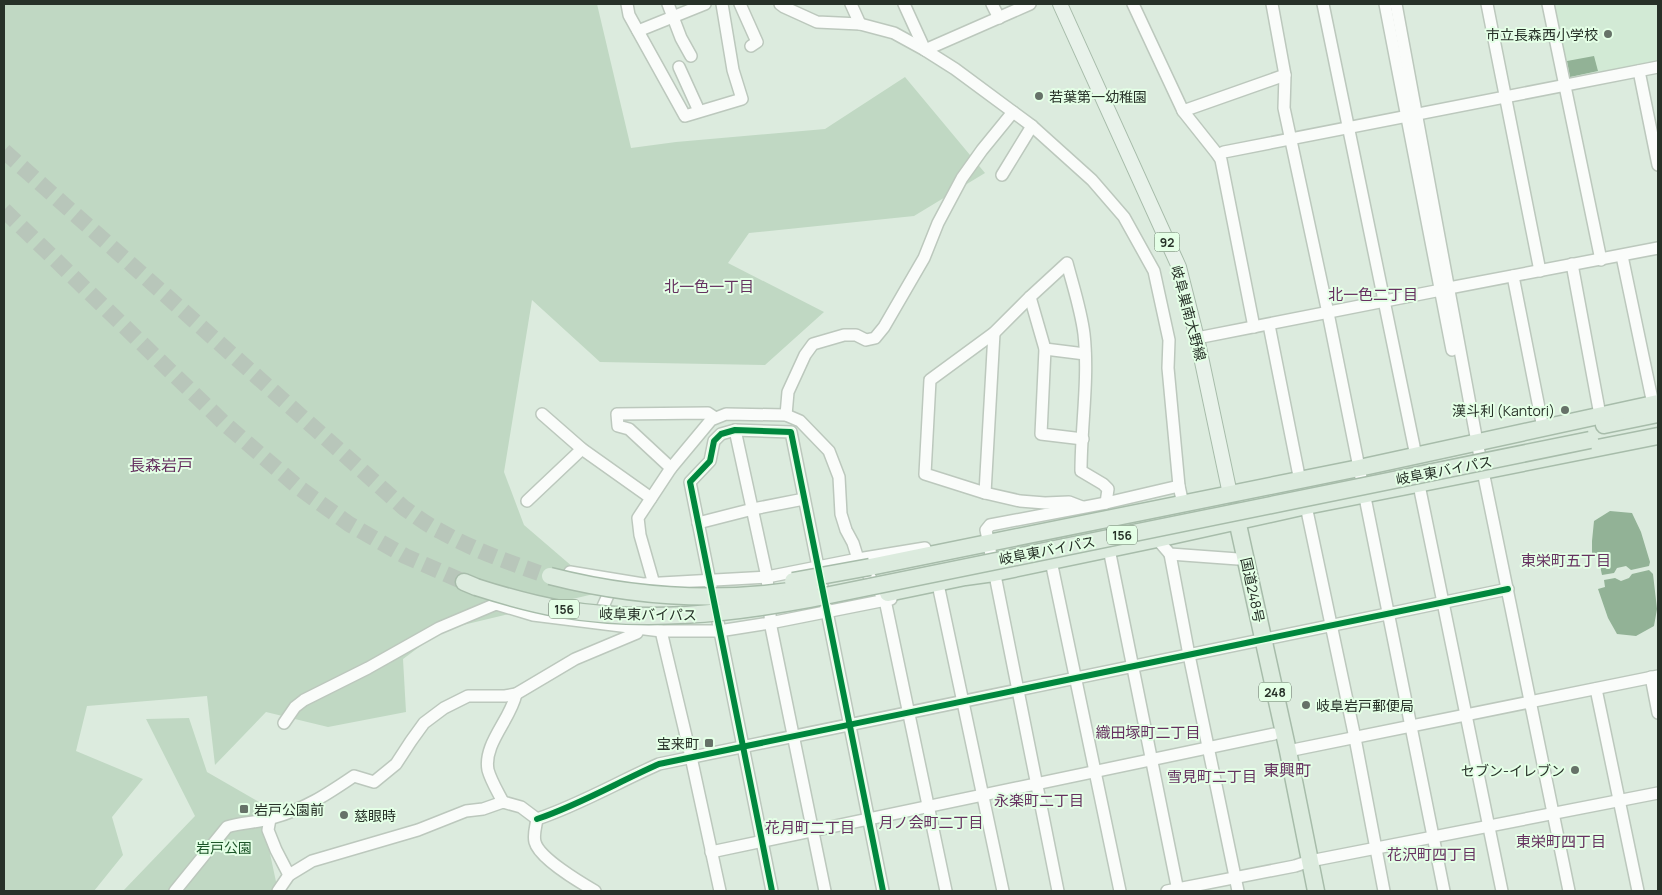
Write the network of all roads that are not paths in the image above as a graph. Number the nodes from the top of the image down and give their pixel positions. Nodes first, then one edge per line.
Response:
1 (626, 4) edge
2 (668, 4) edge
3 (705, 4) edge
4 (722, 4) edge
5 (740, 4) edge
6 (780, 4) edge
7 (851, 4) edge
8 (904, 4) edge
9 (992, 4) edge
10 (1030, 4) edge
11 (1060, 4) edge
12 (1133, 4) edge
13 (1272, 4) edge
14 (1323, 4) edge
15 (1385, 4) edge
16 (1396, 4) edge
17 (1487, 4) edge
18 (1548, 4) edge
19 (672, 17) junction
20 (999, 18) junction
21 (860, 24) junction
22 (638, 31) junction
23 (751, 46) dead end
24 (925, 50) junction
25 (691, 56) dead end
26 (679, 67) dead end
27 (1658, 67) edge
28 (1639, 71) junction
29 (1284, 75) junction
30 (1564, 86) junction
31 (1506, 98) junction
32 (1183, 111) junction
33 (700, 112) junction
34 (1013, 112) junction
35 (1412, 115) junction
36 (1032, 126) junction
37 (1349, 128) junction
38 (1291, 140) junction
39 (1218, 155) junction
40 (1658, 165) edge
41 (1002, 175) dead end
42 (1658, 248) edge
43 (1622, 256) junction
44 (1601, 260) junction
45 (1572, 264) junction
46 (1540, 271) junction
47 (1513, 276) junction
48 (1445, 289) junction
49 (1030, 296) junction
50 (1384, 300) junction
51 (1328, 313) junction
52 (1268, 325) junction
53 (1254, 327) junction
54 (994, 333) junction
55 (1197, 338) junction
56 (1045, 350) junction
57 (1085, 354) junction
58 (1656, 407) edge
59 (542, 414) dead end
60 (786, 414) junction
61 (1600, 415) junction
62 (714, 418) junction
63 (1658, 426) edge
64 (1543, 428) junction
65 (735, 430) junction
66 (1589, 434) junction
67 (1658, 436) edge
68 (1083, 439) junction
69 (1477, 442) junction
70 (582, 448) junction
71 (1416, 456) junction
72 (671, 468) junction
73 (1360, 468) junction
74 (1484, 471) junction
75 (1300, 480) junction
76 (1419, 485) junction
77 (1179, 486) junction
78 (985, 493) junction
79 (1230, 494) junction
80 (1365, 495) junction
81 (651, 498) junction
82 (804, 499) junction
83 (527, 501) dead end
84 (1106, 503) junction
85 (1183, 504) junction
86 (1306, 506) junction
87 (1082, 507) junction
88 (753, 509) junction
89 (1235, 522) junction
90 (698, 523) junction
91 (1157, 539) junction
92 (988, 543) junction
93 (1109, 550) junction
94 (1170, 554) junction
95 (1238, 559) junction
96 (1051, 561) junction
97 (864, 563) junction
98 (817, 567) junction
99 (570, 572) dead end
100 (994, 573) junction
101 (545, 574) tunnel mouth
102 (766, 577) junction
103 (615, 580) junction
104 (709, 580) junction
105 (654, 584) junction
106 (470, 585) tunnel mouth
107 (940, 589) junction
108 (1508, 589) junction
109 (887, 596) junction
110 (682, 597) junction
111 (1444, 603) junction
112 (826, 611) junction
113 (1389, 614) junction
114 (654, 617) junction
115 (596, 622) junction
116 (770, 623) junction
117 (1330, 626) junction
118 (639, 628) junction
119 (719, 630) junction
120 (662, 631) junction
121 (1259, 641) junction
122 (1189, 655) junction
123 (1133, 667) junction
124 (1655, 677) edge
125 (1075, 678) junction
126 (1596, 689) junction
127 (1018, 690) junction
128 (516, 694) junction
129 (963, 701) junction
130 (1532, 702) junction
131 (909, 712) junction
132 (1658, 713) edge
133 (1466, 715) junction
134 (284, 723) dead end
135 (850, 725) junction
136 (1412, 726) junction
137 (1274, 734) junction
138 (794, 736) junction
139 (1355, 738) junction
140 (744, 747) junction
141 (1208, 748) junction
142 (1288, 751) junction
143 (691, 758) junction
144 (1152, 760) junction
145 (1095, 772) junction
146 (1036, 784) junction
147 (1658, 793) edge
148 (983, 795) junction
149 (1619, 801) junction
150 (503, 802) junction
151 (929, 807) junction
152 (1554, 814) junction
153 (270, 819) junction
154 (537, 819) junction
155 (869, 819) junction
156 (1489, 826) junction
157 (813, 831) junction
158 (1434, 837) junction
159 (762, 842) junction
160 (1376, 848) junction
161 (711, 852) junction
162 (1306, 863) junction
163 (290, 875) junction
164 (1235, 877) junction
165 (1175, 890) edge
166 (175, 891) edge
167 (278, 891) edge
168 (595, 891) edge
169 (720, 891) edge
170 (772, 891) edge
171 (826, 891) edge
172 (883, 891) edge
173 (946, 891) edge
174 (1004, 891) edge
175 (1058, 891) edge
176 (1120, 891) edge
177 (1238, 891) edge
178 (1306, 891) edge
179 (1316, 891) edge
180 (1384, 891) edge
181 (1444, 891) edge
182 (1502, 891) edge
183 (1570, 891) edge
184 (1638, 891) edge

1 - 22 street
2 - 19 street
3 - 19 street
4 - 33 street
5 - 23 street
6 - 21 street
7 - 21 street
8 - 24 street
9 - 20 street
10 - 20 street
11 - 55 main road, 岐阜巣南大野線 / 92
12 - 32 street
13 - 29 street
14 - 37 street
15 - 35 street
16 - 35 street
17 - 31 street
18 - 30 street
19 - 22 street
19 - 25 street
20 - 24 street
21 - 24 street
22 - 33 street
24 - 34 street
26 - 33 street
27 - 28 street
28 - 30 street
28 - 40 street
29 - 32 street
29 - 38 street
30 - 31 street
30 - 44 street
31 - 35 street
31 - 46 street
32 - 39 street
34 - 36 street
34 - 60 street
35 - 37 street
35 - 48 street
36 - 41 street
36 - 77 street
37 - 38 street
37 - 50 street
38 - 39 street
38 - 51 street
39 - 53 street
42 - 43 street
43 - 44 street
43 - 58 street
44 - 45 street
45 - 46 street
45 - 61 street
46 - 47 street
47 - 48 street
47 - 64 street
48 - 50 street
48 - 69 street
49 - 54 street
49 - 56 street
49 - 57 street
50 - 51 street
50 - 71 street
51 - 52 street
51 - 73 street
52 - 53 street
52 - 75 street
53 - 55 street
54 - 78 street
54 - 78 street
55 - 79 main road, 岐阜巣南大野線 / 92
56 - 57 street
56 - 68 street
57 - 68 street
58 - 61 highway, 156
58 - 66 highway, 岐阜東バイパス / 156
59 - 70 street
60 - 62 street
60 - 97 street
61 - 64 highway, 156
62 - 72 street
62 - 72 street
63 - 66 highway, 岐阜東バイパス / 156
64 - 69 highway, 156
65 - 82 street
65 - 88 street
65 - 90 street
66 - 110 highway, 岐阜東バイパス / 156, bridge
66 - 114 highway, 岐阜東バイパス / 156, bridge
67 - 74 highway, 156
68 - 84 street
69 - 71 highway, 156
69 - 74 street
70 - 81 street
70 - 83 street
71 - 73 highway, 156
72 - 81 street
73 - 75 highway, 156
73 - 80 street
74 - 76 highway, 156
74 - 108 street
75 - 79 highway, 156
76 - 80 highway, 156
76 - 111 street
77 - 84 street
77 - 85 street
78 - 87 street
79 - 85 highway, 156
79 - 89 highway, 248
80 - 86 highway, 156
80 - 113 street
81 - 105 street
82 - 88 street
82 - 98 street
84 - 87 street
85 - 92 highway, 156
86 - 89 highway, 156
86 - 117 street
87 - 92 street
88 - 90 street
88 - 102 street
89 - 91 highway, 156
89 - 95 highway, 国道248号 / 248
89 - 121 highway, 国道248号 / 248
90 - 104 street
91 - 93 highway, 156
91 - 94 street
92 - 97 highway, 156
92 - 100 street
93 - 96 highway, 156
93 - 123 street
94 - 95 street
94 - 122 street
95 - 121 highway, 国道248号 / 248
96 - 100 highway, 156
96 - 125 street
97 - 98 street
97 - 109 street
97 - 110 highway, 156, bridge
98 - 102 street
98 - 112 street
99 - 103 street
100 - 107 street
100 - 109 highway, 156
100 - 127 street
101 - 110 highway, 岐阜東バイパス / 156, bridge
102 - 104 street
102 - 116 street
103 - 105 street
103 - 115 street
104 - 105 street
104 - 119 street
106 - 114 highway, 岐阜東バイパス / 156, bridge
107 - 109 street
107 - 129 street
108 - 111 street
108 - 130 street
109 - 112 street
109 - 114 highway, 156
109 - 131 street
111 - 113 street
111 - 133 street
112 - 116 street
112 - 135 street
113 - 117 street
113 - 136 street
115 - 118 street
115 - 134 street
116 - 119 street
116 - 138 street
117 - 121 street
117 - 139 street
118 - 120 street
118 - 128 street
119 - 120 street
119 - 140 street
120 - 143 street
121 - 122 street
121 - 137 highway, 国道248号 / 248
121 - 142 highway, 国道248号 / 248
122 - 123 street
122 - 141 street
123 - 125 street
123 - 144 street
124 - 126 street
124 - 132 street
125 - 127 street
125 - 145 street
126 - 130 street
126 - 149 street
127 - 129 street
127 - 146 street
128 - 150 street
128 - 153 street
129 - 131 street
129 - 148 street
130 - 133 street
130 - 152 street
131 - 135 street
131 - 151 street
133 - 136 street
133 - 156 street
135 - 138 street
135 - 155 street
136 - 139 street
136 - 158 street
137 - 141 street
137 - 162 highway, 国道248号 / 248
138 - 140 street
138 - 157 street
139 - 142 street
139 - 160 street
140 - 143 street
140 - 159 street
141 - 144 street
141 - 164 street
142 - 162 highway, 国道248号 / 248
143 - 154 street
143 - 161 street
144 - 145 street
144 - 165 street
145 - 146 street
145 - 176 street
146 - 148 street
146 - 175 street
147 - 149 street
148 - 151 street
148 - 174 street
149 - 152 street
149 - 184 street
150 - 154 street
150 - 163 street
151 - 155 street
151 - 173 street
152 - 156 street
152 - 183 street
153 - 163 street
153 - 166 street
154 - 168 street
155 - 157 street
155 - 172 street
156 - 158 street
156 - 182 street
157 - 159 street
157 - 171 street
158 - 160 street
158 - 181 street
159 - 161 street
159 - 170 street
160 - 162 street
160 - 180 street
161 - 169 street
162 - 164 street
162 - 178 highway, 国道248号 / 248
162 - 179 highway, 国道248号 / 248
163 - 167 street
164 - 165 street
164 - 177 street

